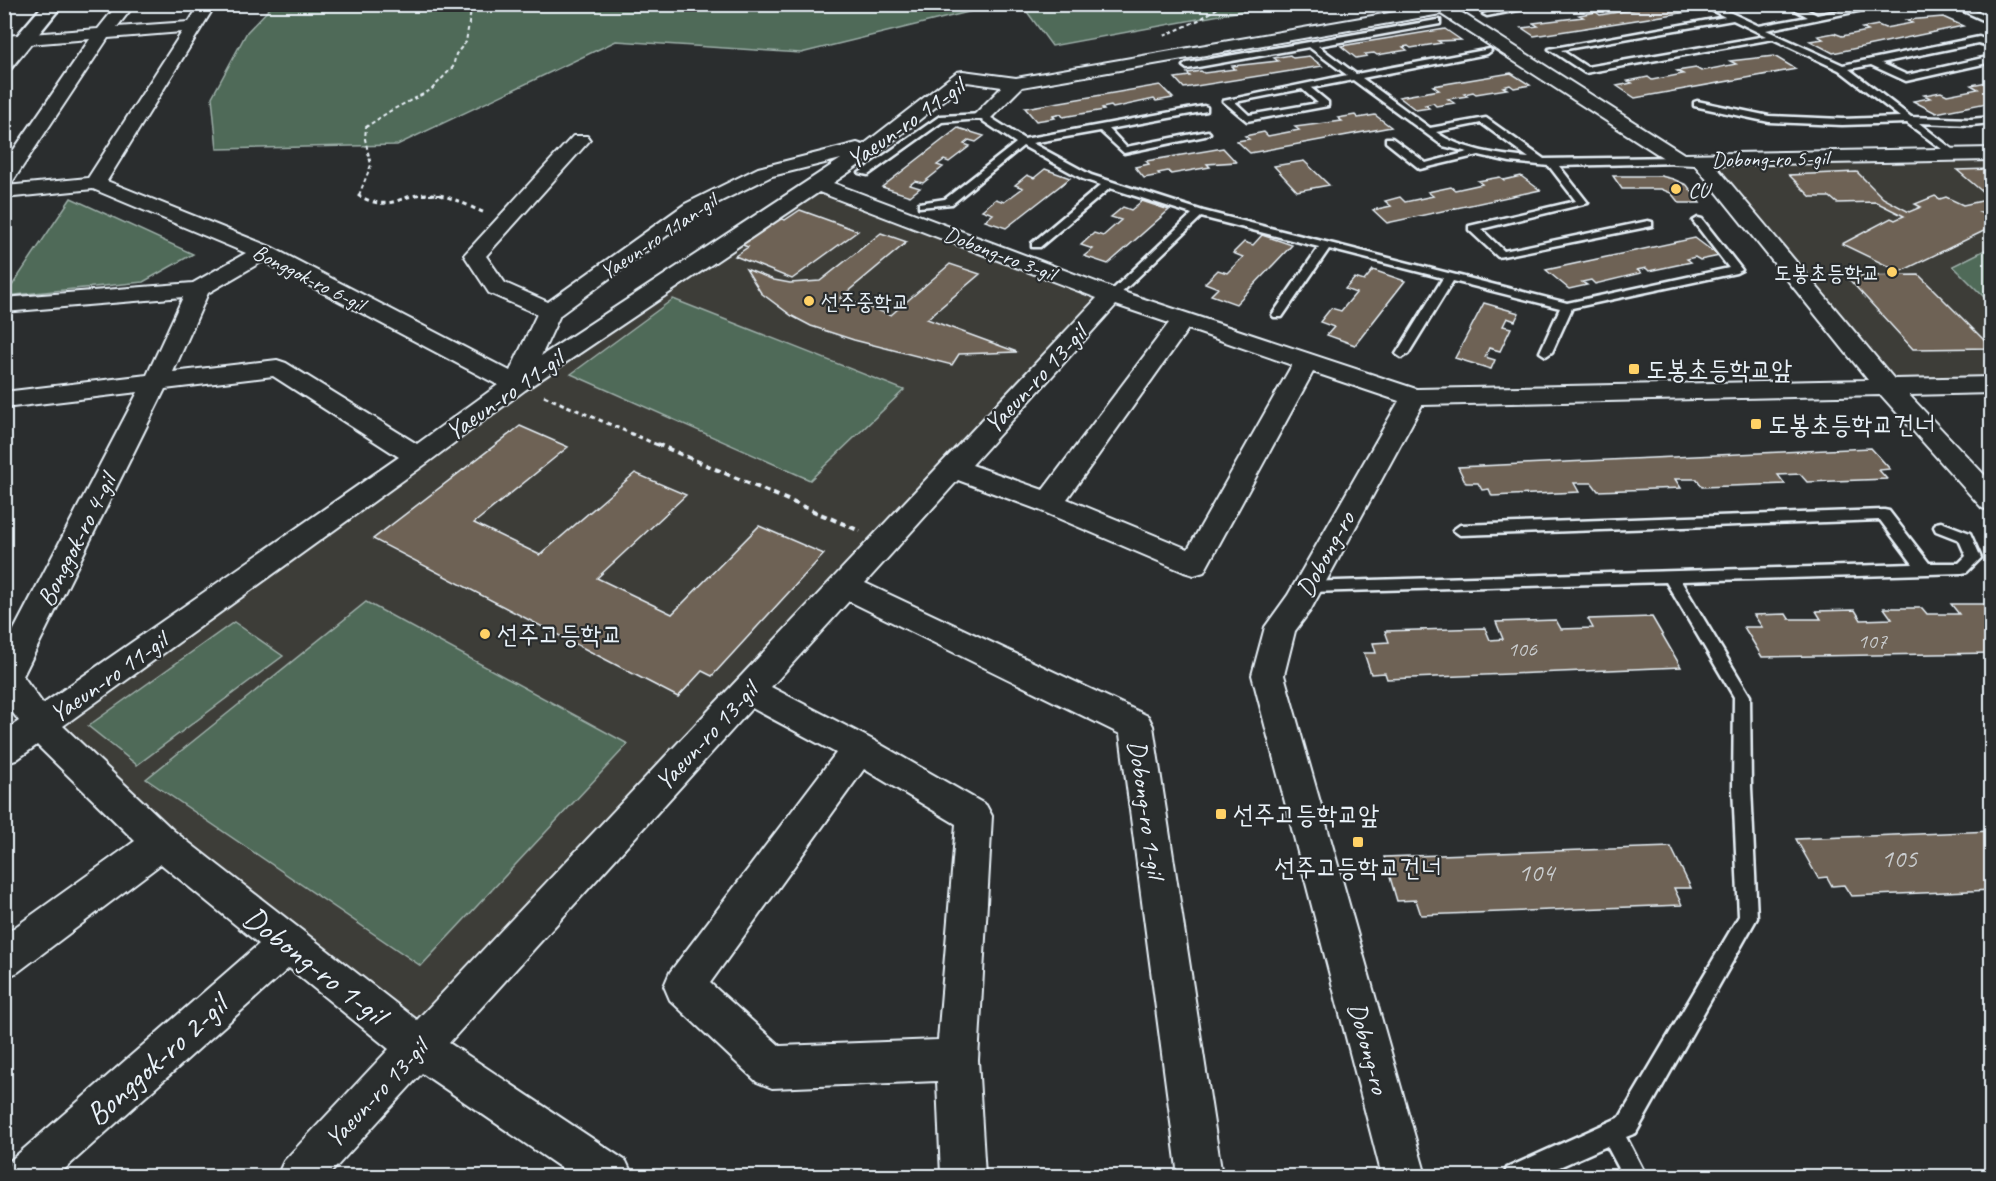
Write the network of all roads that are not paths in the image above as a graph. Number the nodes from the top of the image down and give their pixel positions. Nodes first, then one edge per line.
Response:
1 (54, 4) edge
2 (127, 4) edge
3 (208, 4) edge
4 (1472, 4) edge
5 (1545, 4) edge
6 (1704, 4) edge
7 (1790, 4) edge
8 (1888, 4) edge
9 (1953, 4) edge
10 (1486, 14) dead end
11 (1441, 15) junction
12 (1734, 18) junction
13 (1816, 18) junction
14 (1992, 22) edge
15 (196, 26) junction
16 (1757, 29) junction
17 (102, 34) junction
18 (1773, 37) junction
19 (25, 40) junction
20 (4, 41) edge
21 (1310, 44) junction
22 (1992, 45) edge
23 (1487, 51) dead end
24 (1992, 59) edge
25 (1873, 62) junction
26 (4, 64) edge
27 (1187, 66) dead end
28 (1842, 68) junction
29 (1354, 77) junction
30 (1016, 83) junction
31 (1305, 87) junction
32 (1697, 104) dead end
33 (1204, 109) dead end
34 (982, 116) junction
35 (1908, 120) junction
36 (1992, 120) edge
37 (1102, 128) junction
38 (1427, 131) junction
39 (1205, 133) dead end
40 (580, 140) dead end
41 (1389, 140) dead end
42 (1023, 142) junction
43 (877, 144) junction
44 (1478, 152) junction
45 (1992, 154) edge
46 (1954, 155) junction
47 (1690, 159) junction
48 (1546, 163) junction
49 (864, 173) dead end
50 (4, 180) edge
51 (95, 183) junction
52 (818, 184) junction
53 (1108, 184) junction
54 (4, 192) edge
55 (923, 205) dead end
56 (1199, 213) junction
57 (1698, 221) dead end
58 (1648, 224) dead end
59 (1036, 244) dead end
60 (1326, 245) junction
61 (263, 252) junction
62 (1450, 276) junction
63 (198, 289) junction
64 (1112, 296) junction
65 (4, 305) edge
66 (1567, 306) junction
67 (550, 310) junction
68 (1278, 315) dead end
69 (1184, 320) junction
70 (1546, 352) dead end
71 (1402, 354) dead end
72 (1305, 362) junction
73 (156, 382) junction
74 (516, 384) junction
75 (1992, 385) edge
76 (1888, 388) junction
77 (1414, 397) junction
78 (4, 400) edge
79 (418, 457) junction
80 (953, 468) junction
81 (1992, 501) edge
82 (1049, 503) junction
83 (1941, 527) dead end
84 (1460, 530) dead end
85 (1925, 569) junction
86 (1670, 576) junction
87 (844, 586) junction
88 (1308, 586) junction
89 (748, 690) junction
90 (40, 726) junction
91 (859, 749) junction
92 (4, 750) edge
93 (161, 843) junction
94 (287, 944) junction
95 (4, 960) edge
96 (419, 1047) junction
97 (957, 1060) junction
98 (1611, 1132) junction
99 (26, 1176) edge
100 (299, 1176) edge
101 (609, 1176) edge
102 (963, 1176) edge
103 (1200, 1176) edge
104 (1404, 1176) edge
105 (1515, 1176) edge
106 (1635, 1176) edge

1 - 19 street
2 - 17 street
3 - 15 street
4 - 11 street, Yaeun-ro 11-gil
5 - 10 lane
6 - 12 lane
7 - 13 lane
8 - 13 lane
9 - 14 lane
11 - 21 lane
11 - 30 street, Yaeun-ro 11-gil
11 - 47 street
12 - 16 lane
12 - 18 lane
13 - 16 lane
15 - 17 street
15 - 51 street
16 - 18 lane
17 - 19 street
17 - 50 street
18 - 28 lane
19 - 20 street
19 - 26 street
21 - 27 lane
21 - 29 lane
22 - 25 lane
23 - 29 lane
24 - 25 lane
25 - 28 lane
28 - 35 lane
29 - 31 lane
29 - 38 lane
30 - 34 street
30 - 43 street, Yaeun-ro 11-gil
31 - 31 lane
32 - 35 lane
33 - 37 lane
34 - 42 lane
34 - 49 lane
35 - 36 lane
35 - 46 lane
37 - 39 lane
37 - 42 lane
38 - 44 lane
38 - 48 lane
40 - 67 street
41 - 44 lane
42 - 53 lane
42 - 55 lane
43 - 52 street, Yaeun-ro 11-gil
43 - 67 street, Yaeun-ro 11an-gil
44 - 48 lane
45 - 46 street, Dobong-ro 5-gil
46 - 47 street, Dobong-ro 5-gil
47 - 48 lane
47 - 76 street, Dobong-ro 5-gil
48 - 58 lane
51 - 54 street, Bonggok-ro 6-gil
51 - 61 street, Bonggok-ro 6-gil
52 - 64 street, Dobong-ro 3-gil
52 - 74 street, Yaeun-ro 11-gil
53 - 56 lane
53 - 59 lane
56 - 60 lane
56 - 64 lane
57 - 66 lane
60 - 62 lane
60 - 68 lane
61 - 63 street
61 - 74 street, Bonggok-ro 6-gil
62 - 66 lane
62 - 71 lane
63 - 65 street
63 - 73 street, Bonggok-ro 4-gil
64 - 69 street, Dobong-ro 3-gil
64 - 80 street, Yaeun-ro 13-gil
66 - 70 lane
67 - 74 street, Yaeun-ro 11an-gil
69 - 72 street, Dobong-ro 3-gil
69 - 82 street
72 - 77 street, Dobong-ro 3-gil
72 - 82 street
73 - 78 street
73 - 79 street
73 - 90 street, Bonggok-ro 4-gil
74 - 79 street, Yaeun-ro 11-gil
75 - 76 street
76 - 77 street
76 - 81 street
77 - 88 street, Dobong-ro
79 - 90 street, Yaeun-ro 11-gil
80 - 82 street
80 - 87 street, Yaeun-ro 13-gil
83 - 85 lane
84 - 85 lane
85 - 86 lane
86 - 88 lane
86 - 98 lane
87 - 89 street, Yaeun-ro 13-gil
87 - 103 street, Dobong-ro 1-gil
88 - 104 street, Dobong-ro
89 - 91 street
89 - 96 street, Yaeun-ro 13-gil
90 - 92 street, Yaeun-ro 11-gil
90 - 93 street, Dobong-ro 1-gil
91 - 97 street
91 - 97 street
93 - 94 street, Dobong-ro 1-gil
93 - 95 street
94 - 96 street, Dobong-ro 1-gil
94 - 99 street, Bonggok-ro 2-gil
96 - 100 street, Yaeun-ro 13-gil
96 - 101 street, Dobong-ro 1-gil
97 - 102 street
98 - 105 lane
98 - 106 lane

